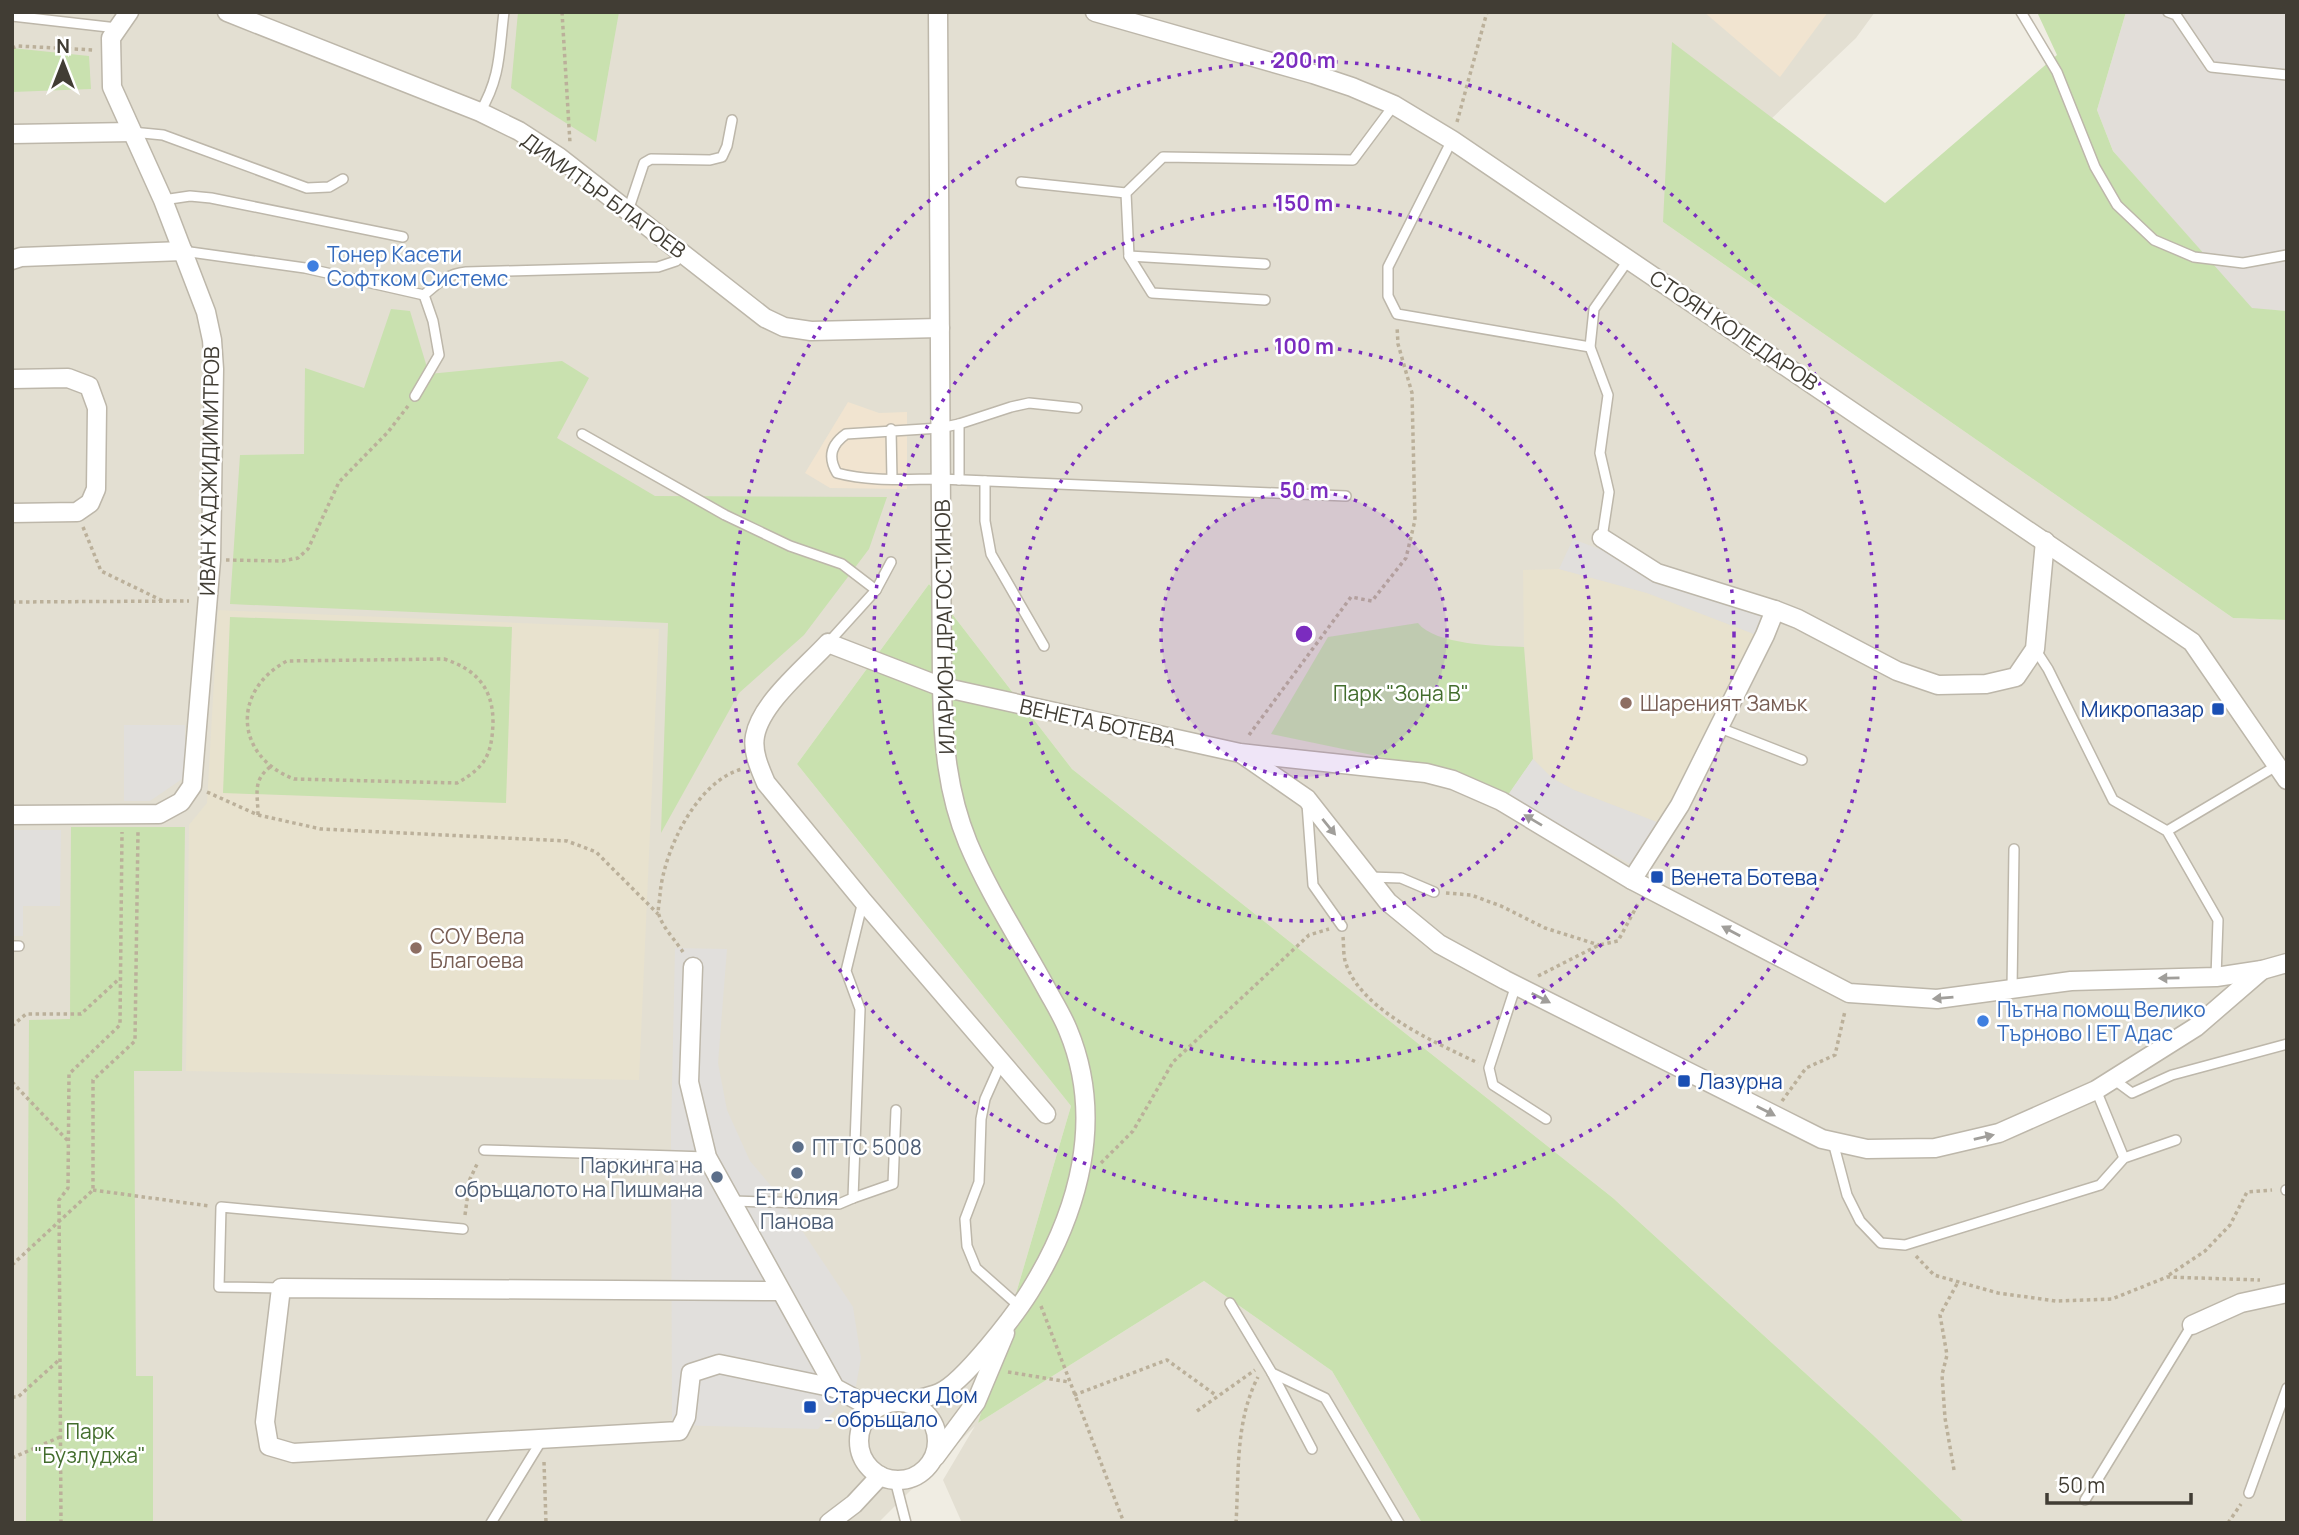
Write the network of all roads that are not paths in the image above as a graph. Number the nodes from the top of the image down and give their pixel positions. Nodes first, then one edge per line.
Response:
1 (129, 12) edge
2 (227, 12) edge
3 (504, 12) edge
4 (937, 12) edge
5 (1095, 12) edge
6 (2021, 12) edge
7 (2168, 12) edge
8 (12, 16) edge
9 (117, 28) junction
10 (2287, 75) edge
11 (1394, 105) junction
12 (480, 112) junction
13 (732, 120) dead end
14 (132, 132) junction
15 (12, 134) edge
16 (1452, 140) junction
17 (343, 178) dead end
18 (1021, 182) dead end
19 (1126, 193) junction
20 (163, 200) junction
21 (628, 211) junction
22 (403, 237) dead end
23 (183, 251) junction
24 (684, 253) junction
25 (2287, 255) edge
26 (1129, 256) junction
27 (1630, 258) junction
28 (12, 260) edge
29 (1265, 264) dead end
30 (424, 295) junction
31 (1265, 300) dead end
32 (940, 328) junction
33 (1590, 347) junction
34 (12, 379) edge
35 (415, 396) road end
36 (1077, 408) dead end
37 (959, 424) junction
38 (940, 428) junction
39 (891, 429) junction
40 (582, 434) dead end
41 (892, 479) junction
42 (940, 479) junction
43 (959, 480) junction
44 (985, 481) junction
45 (1346, 496) dead end
46 (12, 513) edge
47 (1602, 538) joint
48 (2045, 541) junction
49 (891, 562) dead end
50 (876, 590) junction
51 (1775, 610) junction
52 (828, 643) junction
53 (1044, 646) dead end
54 (2035, 649) junction
55 (942, 687) junction
56 (1720, 728) junction
57 (1240, 753) junction
58 (1802, 760) dead end
59 (2283, 772) edge
60 (1307, 799) junction
61 (12, 815) edge
62 (2167, 831) junction
63 (2014, 849) dead end
64 (1370, 877) junction
65 (1639, 884) junction
66 (1434, 892) road end
67 (863, 901) junction
68 (1342, 926) road end
69 (2287, 963) edge
70 (693, 967) road end
71 (2262, 971) junction
72 (2216, 977) junction
73 (1516, 985) junction
74 (2012, 989) junction
75 (2287, 1044) edge
76 (1002, 1063) junction
77 (2113, 1079) junction
78 (2096, 1090) junction
79 (896, 1110) dead end
80 (1046, 1114) dead end
81 (1546, 1119) dead end
82 (2176, 1140) dead end
83 (1833, 1142) junction
84 (484, 1150) road end
85 (707, 1157) junction
86 (2124, 1158) junction
87 (853, 1198) junction
88 (731, 1201) junction
89 (463, 1228) road end
90 (281, 1288) junction
91 (780, 1291) junction
92 (2287, 1293) edge
93 (1230, 1303) dead end
94 (1015, 1313) junction
95 (2192, 1325) joint
96 (1272, 1373) junction
97 (835, 1388) junction
98 (2287, 1388) edge
99 (908, 1402) junction
100 (874, 1409) junction
101 (543, 1438) junction
102 (1312, 1449) dead end
103 (933, 1460) junction
104 (888, 1478) junction
105 (2249, 1493) road end
106 (2085, 1500) dead end
107 (491, 1523) edge
108 (829, 1523) edge
109 (906, 1523) edge
110 (1399, 1523) edge

1 - 9 street, ИВАН ХАДЖИДИМИТРОВ
2 - 12 street, ДИМИТЪР БЛАГОЕВ
3 - 12 lane
4 - 32 street, ИЛАРИОН ДРАГОСТИНОВ
5 - 11 street, СТОЯН КОЛЕДАРОВ
6 - 25 lane
7 - 10 lane
8 - 9 lane
9 - 14 street, ИВАН ХАДЖИДИМИТРОВ
11 - 16 street, СТОЯН КОЛЕДАРОВ
11 - 19 lane
12 - 21 street, ДИМИТЪР БЛАГОЕВ
13 - 21 lane
14 - 15 street
14 - 17 lane
14 - 20 street, ИВАН ХАДЖИДИМИТРОВ
16 - 27 street, СТОЯН КОЛЕДАРОВ
16 - 33 lane
18 - 19 lane
19 - 26 lane
20 - 22 lane
20 - 23 street, ИВАН ХАДЖИДИМИТРОВ
21 - 24 street, ДИМИТЪР БЛАГОЕВ
23 - 28 street
23 - 30 lane
23 - 61 street, ИВАН ХАДЖИДИМИТРОВ
24 - 30 lane
24 - 32 street, ДИМИТЪР БЛАГОЕВ
26 - 29 lane
26 - 31 lane
27 - 33 lane
27 - 48 street, СТОЯН КОЛЕДАРОВ
30 - 35 lane
32 - 38 street, ИЛАРИОН ДРАГОСТИНОВ
33 - 47 lane
34 - 46 street
36 - 37 lane
37 - 38 lane
37 - 43 lane
38 - 39 lane
38 - 42 street, ИЛАРИОН ДРАГОСТИНОВ
39 - 41 lane
39 - 41 lane
40 - 50 lane
41 - 42 lane
42 - 43 lane
42 - 55 street, ИЛАРИОН ДРАГОСТИНОВ
43 - 44 lane
44 - 45 lane
44 - 53 lane
47 - 51 street
48 - 54 street
48 - 59 street, СТОЯН КОЛЕДАРОВ
49 - 50 lane
50 - 52 lane
51 - 54 street
51 - 56 street
52 - 55 street, ВЕНЕТА БОТЕВА
52 - 67 street
54 - 62 lane
55 - 57 street, ВЕНЕТА БОТЕВА
55 - 94 street, ИЛАРИОН ДРАГОСТИНОВ
56 - 58 lane
56 - 65 street
57 - 60 street
65 -> 57 street, ВЕНЕТА БОТЕВА
59 - 62 lane
60 -> 64 street
60 - 68 lane
62 - 72 lane
63 - 74 lane
64 - 66 lane
64 - 73 street
74 -> 65 street, ВЕНЕТА БОТЕВА
67 - 76 street
67 - 87 lane
69 - 71 street, ВЕНЕТА БОТЕВА
70 - 85 street
71 - 72 street, ВЕНЕТА БОТЕВА
71 - 77 street
72 -> 74 street, ВЕНЕТА БОТЕВА
73 - 81 lane
73 -> 83 street
75 - 77 lane
76 - 80 street
76 - 94 lane
77 - 78 street
83 -> 78 street
78 - 86 lane
79 - 87 lane
82 - 86 lane
83 - 86 lane
84 - 85 lane
85 - 88 street
87 - 88 lane
88 - 91 street
89 - 90 lane
90 - 91 street
90 - 101 street
91 - 97 street
92 - 95 street
93 - 96 lane
94 - 99 street, ИЛАРИОН ДРАГОСТИНОВ
94 - 103 street, ИЛАРИОН ДРАГОСТИНОВ
95 - 106 lane
96 - 102 lane
96 - 110 lane
97 - 100 street
97 - 101 street
98 - 105 lane
99 - 100 street
99 - 103 street
100 - 104 street
101 - 107 lane
103 - 104 street
104 - 108 street
104 - 109 lane

